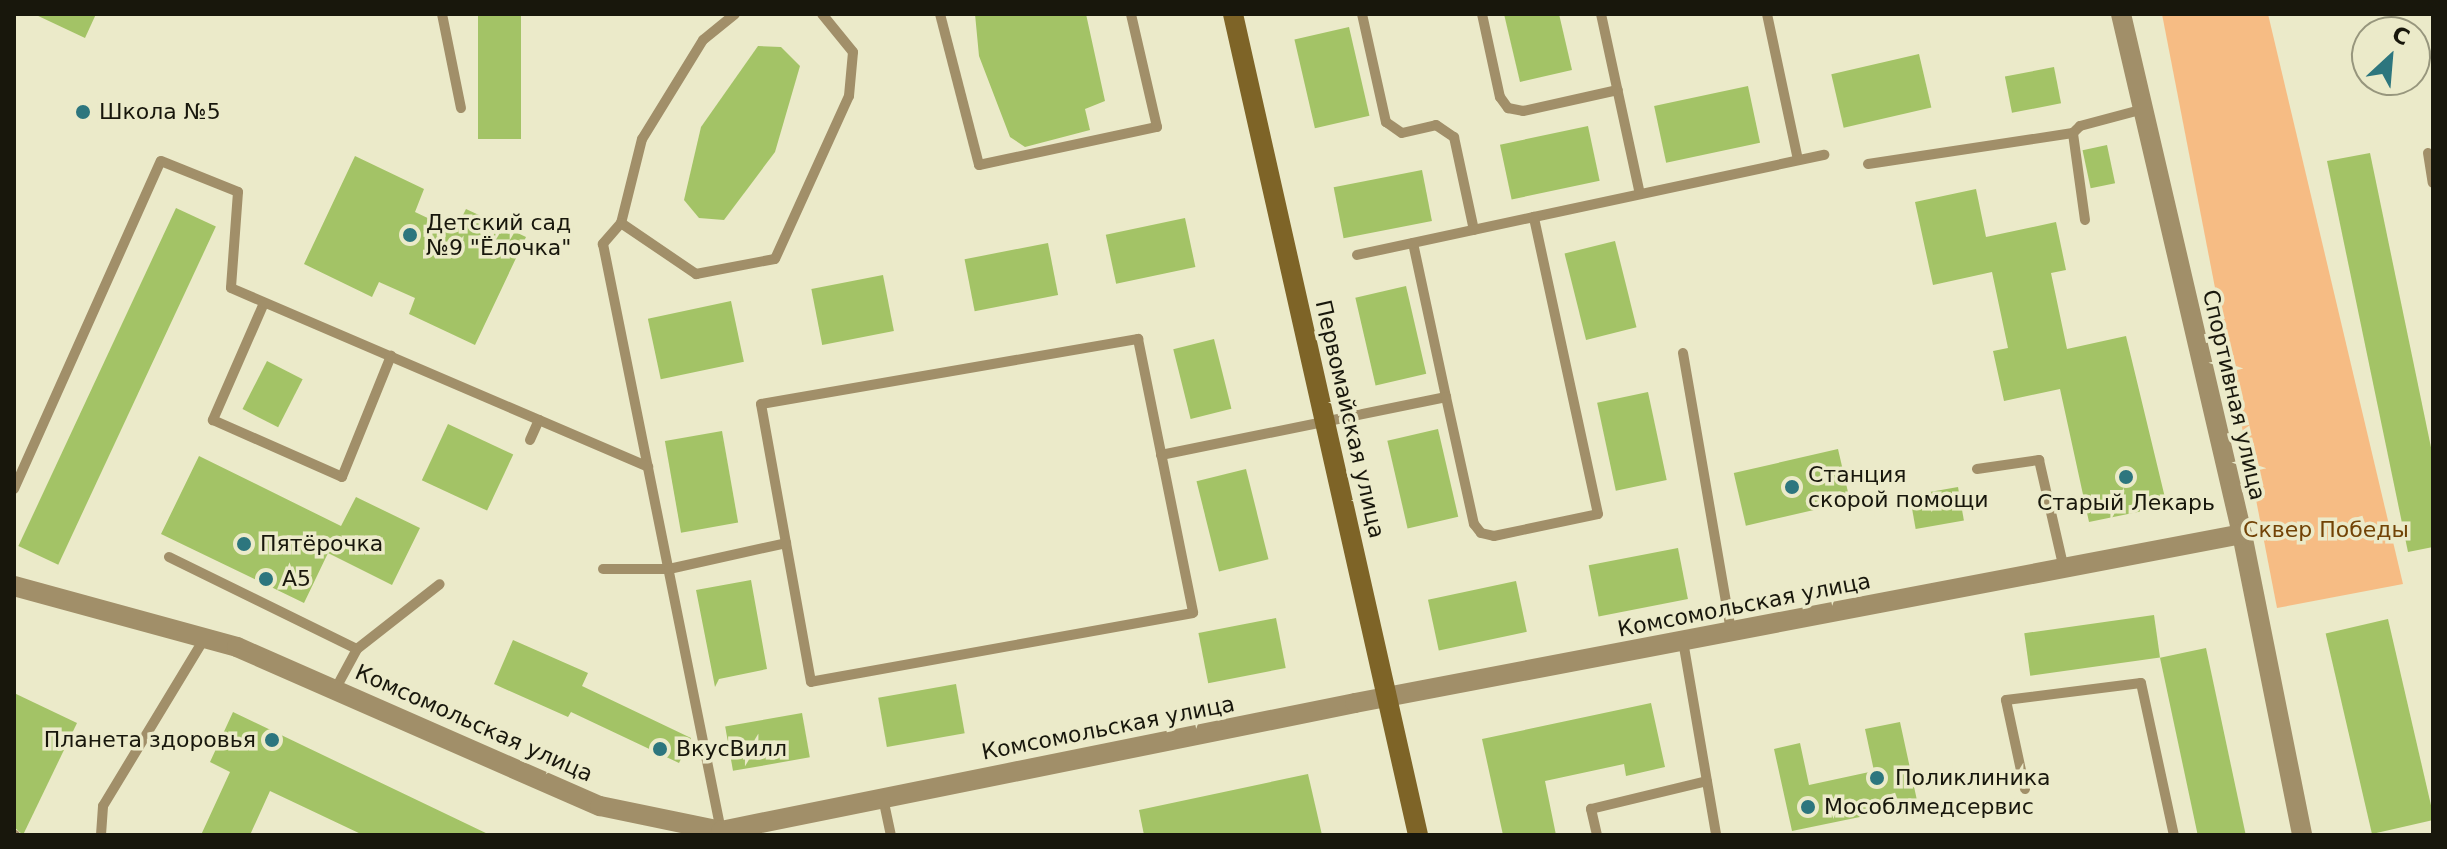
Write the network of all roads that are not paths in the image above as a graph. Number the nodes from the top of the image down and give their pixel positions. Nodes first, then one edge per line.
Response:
1 (442, 14) edge
2 (735, 14) edge
3 (822, 14) edge
4 (940, 14) edge
5 (1131, 14) edge
6 (1233, 14) edge
7 (1362, 14) edge
8 (1482, 14) edge
9 (1601, 14) edge
10 (1767, 14) edge
11 (2121, 14) edge
12 (1618, 90) junction
13 (461, 108) dead end
14 (2144, 109) junction
15 (2073, 133) junction
16 (2428, 153) dead end
17 (1824, 155) dead end
18 (1798, 160) junction
19 (1868, 164) dead end
20 (2433, 183) edge
21 (1640, 194) junction
22 (1534, 217) junction
23 (2085, 220) dead end
24 (621, 223) junction
25 (1474, 230) junction
26 (1413, 243) junction
27 (1357, 255) dead end
28 (264, 303) junction
29 (1683, 353) dead end
30 (391, 356) junction
31 (1446, 397) junction
32 (539, 420) junction
33 (1326, 423) junction
34 (530, 440) dead end
35 (1161, 455) junction
36 (648, 467) junction
37 (1977, 469) dead end
38 (14, 489) edge
39 (2242, 534) junction
40 (786, 543) junction
41 (169, 557) dead end
42 (603, 569) dead end
43 (669, 569) junction
44 (2064, 569) junction
45 (440, 584) dead end
46 (14, 586) edge
47 (1731, 632) junction
48 (204, 639) junction
49 (1683, 641) junction
50 (357, 649) junction
51 (336, 688) junction
52 (1389, 697) junction
53 (1707, 781) junction
54 (2025, 789) dead end
55 (883, 798) junction
56 (721, 833) edge
57 (101, 835) edge
58 (891, 835) edge
59 (1418, 835) edge
60 (1597, 835) edge
61 (1716, 835) edge
62 (2174, 835) edge
63 (2302, 835) edge

1 - 13 lane
2 - 24 lane
3 - 24 lane
4 - 5 lane
6 - 33 street, Первомайская улица
7 - 25 lane
8 - 12 lane
9 - 12 lane
10 - 18 lane
11 - 14 street, Спортивная улица
12 - 21 lane
14 - 15 lane
14 - 39 street, Спортивная улица
15 - 19 lane
15 - 23 lane
16 - 20 lane
17 - 18 lane
18 - 21 lane
21 - 22 lane
22 - 25 lane
22 - 31 lane
24 - 36 lane
25 - 26 lane
26 - 27 lane
26 - 31 lane
28 - 30 lane
28 - 30 lane
28 - 38 lane
29 - 47 lane
30 - 32 lane
31 - 33 lane
32 - 34 lane
32 - 36 lane
33 - 35 lane
33 - 52 street, Первомайская улица
35 - 40 lane
35 - 40 lane
36 - 43 lane
37 - 44 lane
39 - 44 street, Комсомольская улица
39 - 63 street, Спортивная улица
40 - 43 lane
41 - 50 lane
42 - 43 lane
43 - 56 lane
44 - 47 street, Комсомольская улица
45 - 50 lane
46 - 48 street, Комсомольская улица
47 - 49 street, Комсомольская улица
48 - 51 street, Комсомольская улица
48 - 57 lane
49 - 52 street, Комсомольская улица
49 - 53 lane
50 - 51 lane
51 - 56 street, Комсомольская улица
52 - 55 street, Комсомольская улица
52 - 59 street, Первомайская улица
53 - 60 lane
53 - 61 lane
54 - 62 lane
55 - 56 street, Комсомольская улица
55 - 58 lane

